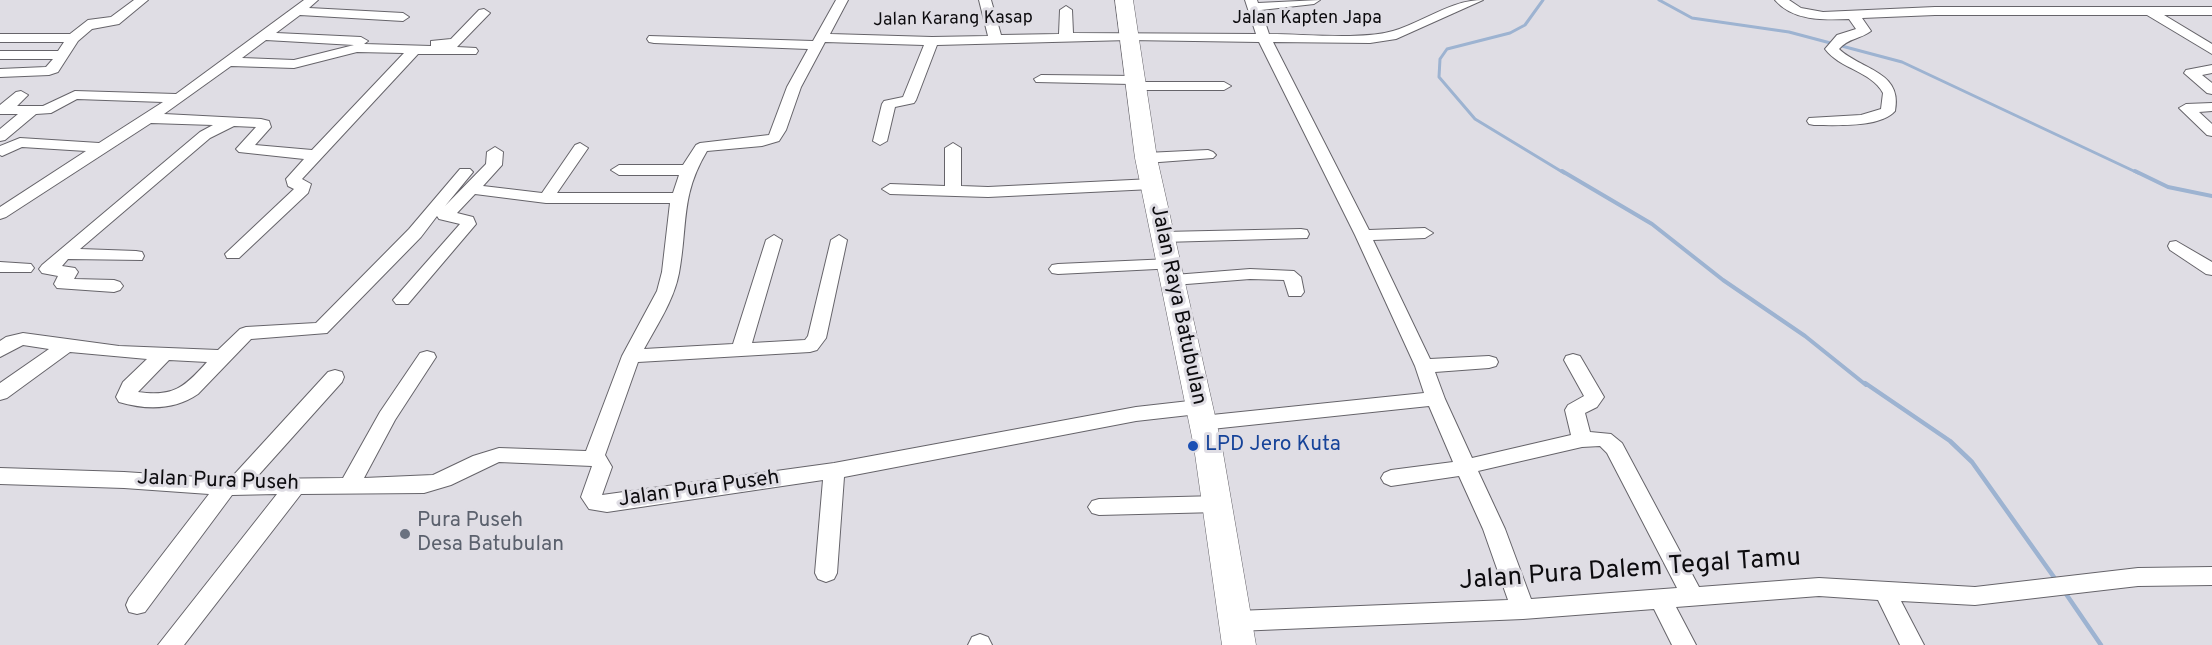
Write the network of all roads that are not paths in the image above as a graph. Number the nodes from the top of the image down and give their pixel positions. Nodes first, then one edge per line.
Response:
1 (142, 0) edge
2 (312, 0) edge
3 (843, 0) edge
4 (985, 0) edge
5 (1124, 0) edge
6 (1314, 0) edge
7 (1477, 0) edge
8 (1781, 0) edge
9 (1921, 0) edge
10 (2077, 0) edge
11 (1252, 3) edge
12 (1066, 10) dead end
13 (297, 11) junction
14 (1935, 11) junction
15 (2094, 12) junction
16 (2212, 12) edge
17 (484, 13) dead end
18 (2152, 13) junction
19 (1853, 15) junction
20 (403, 17) dead end
21 (264, 36) junction
22 (1066, 36) junction
23 (1130, 36) junction
24 (0, 38) edge
25 (73, 38) junction
26 (1264, 38) junction
27 (654, 39) dead end
28 (995, 39) junction
29 (932, 41) junction
30 (818, 42) junction
31 (414, 50) junction
32 (2212, 50) edge
33 (471, 51) dead end
34 (0, 55) edge
35 (62, 55) junction
36 (233, 59) junction
37 (2212, 69) edge
38 (0, 72) edge
39 (1041, 80) dead end
40 (1137, 83) junction
41 (1224, 86) dead end
42 (2212, 90) edge
43 (0, 95) edge
44 (179, 98) junction
45 (2212, 107) edge
46 (32, 110) junction
47 (147, 118) junction
48 (233, 121) junction
49 (1814, 121) dead end
50 (0, 123) edge
51 (18, 123) junction
52 (2212, 132) edge
53 (880, 141) dead end
54 (1, 144) edge
55 (101, 148) junction
56 (580, 148) dead end
57 (953, 148) dead end
58 (495, 152) dead end
59 (315, 155) junction
60 (1208, 155) dead end
61 (1146, 158) junction
62 (619, 170) dead end
63 (688, 170) junction
64 (467, 180) junction
65 (1152, 184) junction
66 (890, 189) dead end
67 (953, 190) junction
68 (546, 198) junction
69 (679, 198) junction
70 (0, 214) edge
71 (1425, 233) dead end
72 (1301, 234) dead end
73 (1363, 235) junction
74 (1163, 237) junction
75 (774, 240) dead end
76 (839, 240) dead end
77 (2176, 246) dead end
78 (64, 254) junction
79 (233, 254) dead end
80 (136, 256) dead end
81 (0, 267) edge
82 (25, 267) dead end
83 (1058, 269) dead end
84 (2212, 270) edge
85 (1172, 272) junction
86 (114, 286) dead end
87 (1295, 292) dead end
88 (402, 300) dead end
89 (67, 345) junction
90 (0, 351) edge
91 (740, 351) junction
92 (164, 354) junction
93 (222, 356) junction
94 (631, 356) junction
95 (427, 357) dead end
96 (1573, 360) dead end
97 (1489, 362) dead end
98 (1424, 366) junction
99 (335, 377) dead end
100 (0, 393) edge
101 (1435, 399) junction
102 (1200, 415) junction
103 (1582, 440) junction
104 (593, 459) junction
105 (1465, 466) junction
106 (834, 471) junction
107 (1390, 478) dead end
108 (4, 480) edge
109 (296, 485) junction
110 (349, 486) junction
111 (230, 487) junction
112 (1218, 504) junction
113 (1099, 507) dead end
114 (826, 573) dead end
115 (2212, 576) edge
116 (1884, 590) junction
117 (1692, 595) junction
118 (1660, 597) junction
119 (137, 605) dead end
120 (1523, 609) junction
121 (1238, 633) edge
122 (170, 645) edge
123 (1684, 645) edge
124 (1912, 645) edge

1 - 25 street
2 - 13 street
3 - 30 street
4 - 28 street
5 - 23 highway, Jalan Raya Batubulan
6 - 11 street
7 - 26 street, Jalan Kapten Japa
8 - 19 street
9 - 14 street
10 - 15 street
11 - 26 street
12 - 22 street
13 - 20 street
13 - 21 street
14 - 15 street
14 - 19 street
15 - 18 street
16 - 18 street
17 - 21 street
18 - 32 street
19 - 49 street
21 - 36 street
22 - 23 street, Jalan Karang Kasap
22 - 28 street, Jalan Karang Kasap
23 - 26 street, Jalan Kapten Japa
23 - 40 highway, Jalan Raya Batubulan
24 - 25 street
25 - 35 street
26 - 73 street
27 - 30 street, Jalan Karang Kasap
28 - 29 street, Jalan Karang Kasap
29 - 30 street, Jalan Karang Kasap
29 - 53 street
30 - 63 street
31 - 33 street
31 - 36 street
31 - 59 street
34 - 35 street
35 - 38 street
36 - 44 street
37 - 42 street
39 - 40 street
40 - 41 street
40 - 61 highway, Jalan Raya Batubulan
43 - 46 street
44 - 46 street
44 - 47 street
45 - 52 street
46 - 51 street
47 - 48 street
47 - 55 street
48 - 59 street
48 - 78 street
50 - 51 street
51 - 54 street
54 - 55 street
55 - 70 street
56 - 68 street
57 - 67 street
58 - 64 street
59 - 79 street
60 - 61 street
61 - 65 highway, Jalan Raya Batubulan
62 - 63 street
63 - 69 street
64 - 68 street
64 - 88 street
64 - 93 street
65 - 67 street
65 - 74 highway, Jalan Raya Batubulan
66 - 67 street
68 - 69 street
69 - 94 street
71 - 73 street
72 - 74 street
73 - 98 street
74 - 85 highway, Jalan Raya Batubulan
75 - 91 street
76 - 91 street
77 - 84 street
78 - 80 street
78 - 86 street
81 - 82 street
83 - 85 street
85 - 87 street
85 - 102 highway, Jalan Raya Batubulan
89 - 90 street
89 - 92 street
89 - 100 street
91 - 94 street
92 - 93 street
92 - 93 street
94 - 104 street
95 - 110 street
96 - 103 street
97 - 98 street
98 - 101 street
99 - 111 street
101 - 102 street, Jalan Pura Puseh
101 - 105 street
102 - 106 street, Jalan Pura Puseh
102 - 112 highway, Jalan Raya Batubulan
103 - 105 street
103 - 117 street
104 - 106 street, Jalan Pura Puseh
104 - 110 street, Jalan Pura Puseh
105 - 107 street
105 - 120 street
106 - 114 street
108 - 111 street, Jalan Pura Puseh
109 - 110 street, Jalan Pura Puseh
109 - 111 street, Jalan Pura Puseh
109 - 122 street
111 - 119 street
112 - 113 street
112 - 121 highway, Jalan Raya Batubulan
115 - 116 street, Jalan Pura Dalem Tegal Tamu
116 - 117 street, Jalan Pura Dalem Tegal Tamu
116 - 124 street
117 - 118 street, Jalan Pura Dalem Tegal Tamu
118 - 120 street, Jalan Pura Dalem Tegal Tamu
118 - 123 street
120 - 121 street, Jalan Pura Dalem Tegal Tamu

